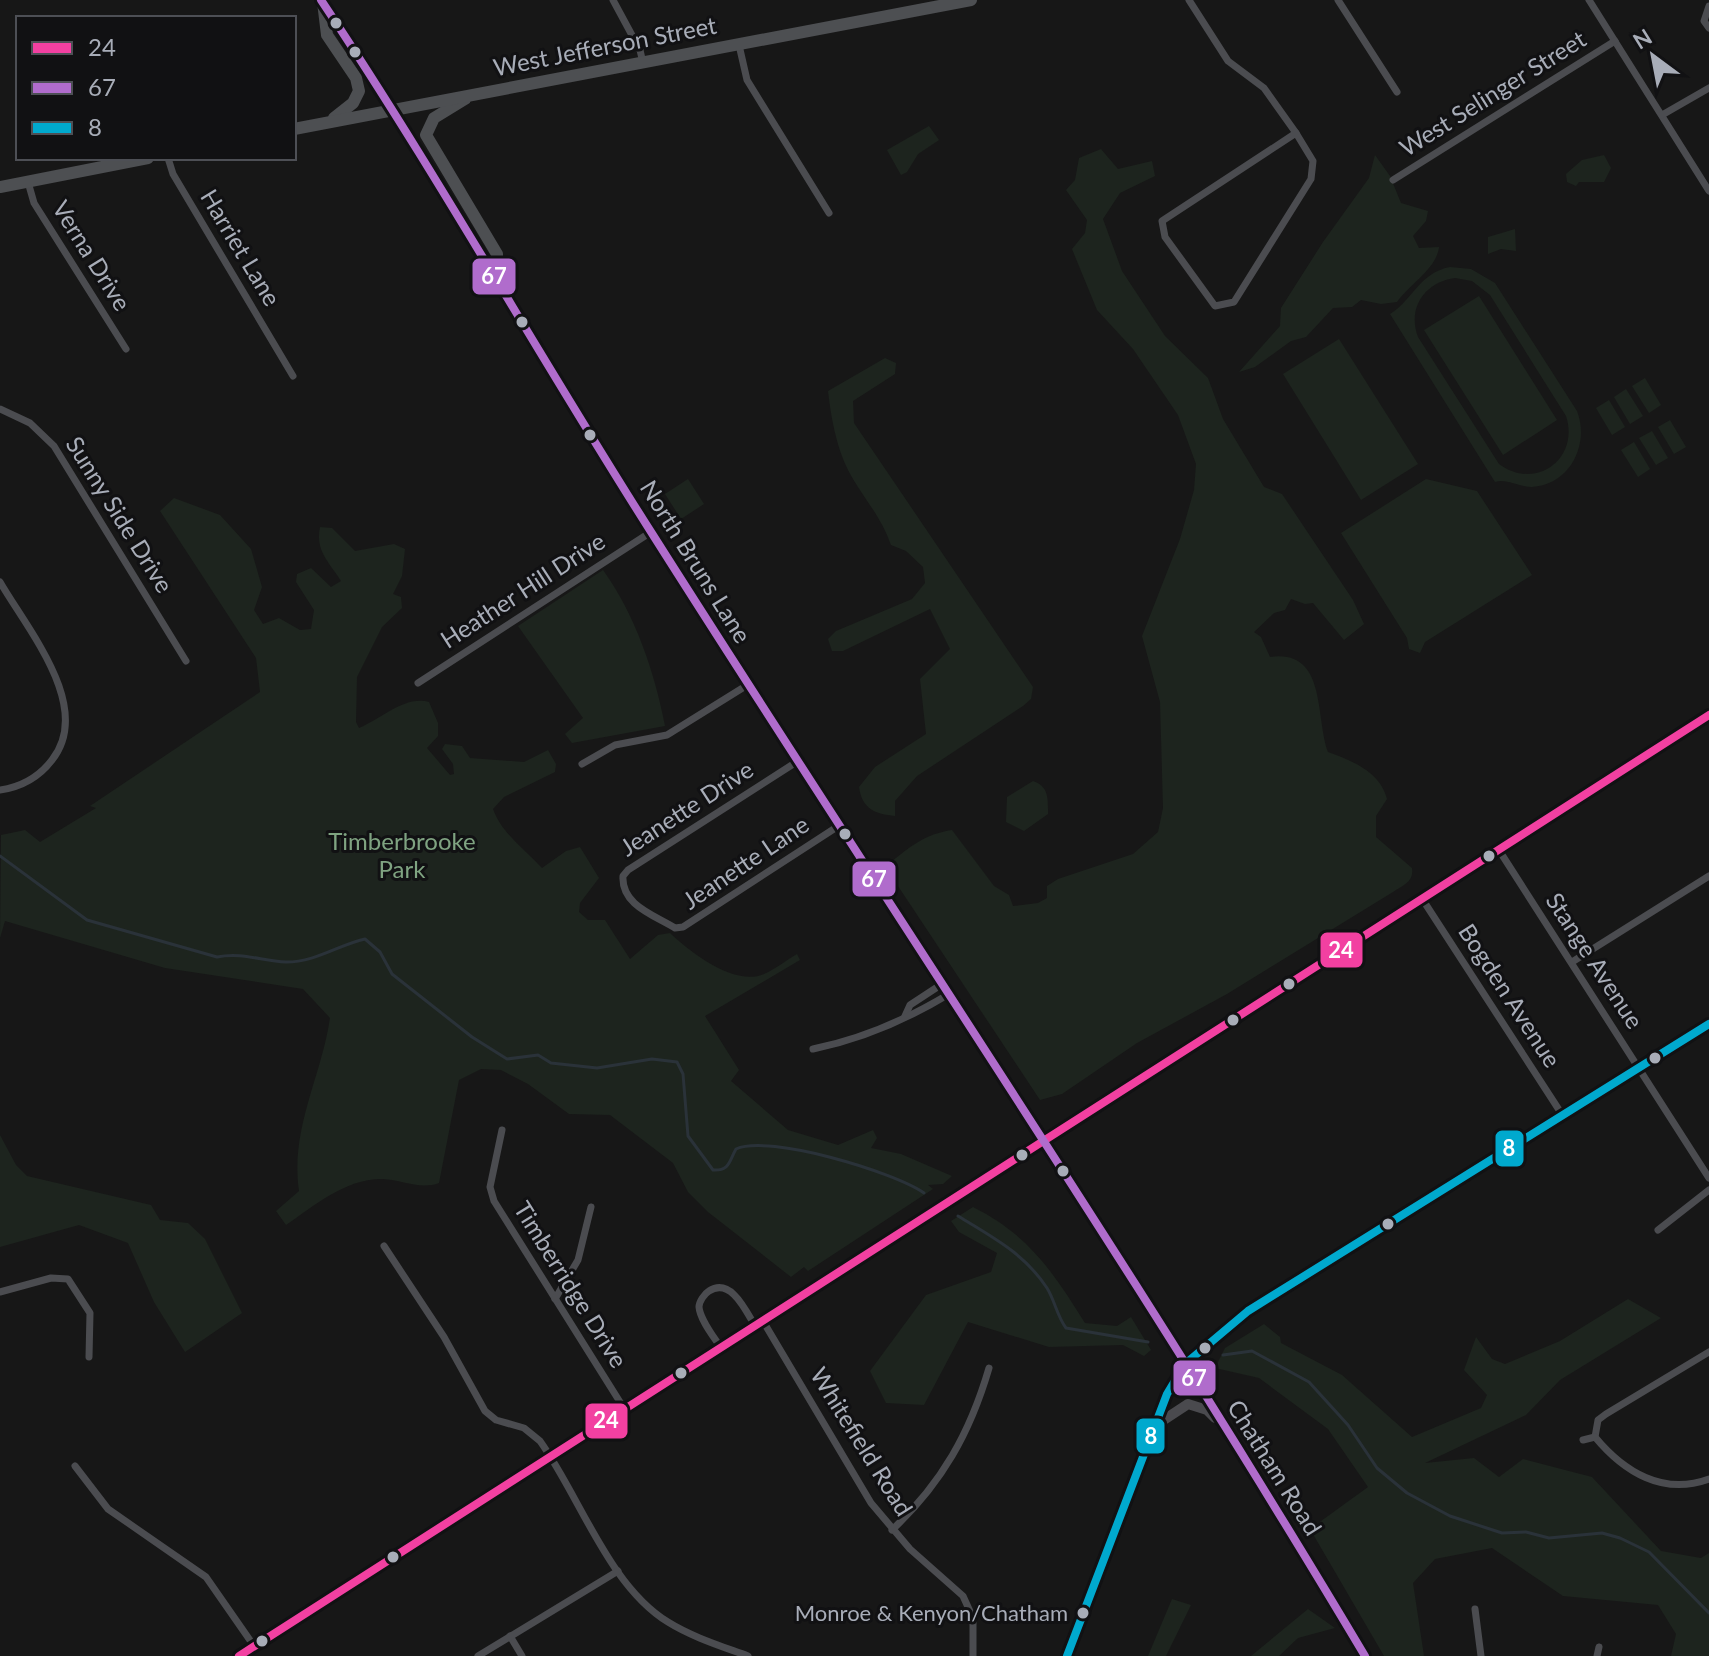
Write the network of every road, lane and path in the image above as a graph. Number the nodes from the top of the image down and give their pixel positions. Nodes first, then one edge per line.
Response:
1 (613, 0) edge
2 (971, 0) edge
3 (1189, 0) edge
4 (1338, 0) edge
5 (1589, 0) edge
6 (322, 1) edge
7 (1706, 5) edge
8 (1709, 28) edge
9 (1615, 41) junction
10 (739, 45) junction
11 (643, 63) junction
12 (1709, 88) edge
13 (1397, 92) dead end
14 (475, 94) junction
15 (393, 109) junction
16 (1662, 115) junction
17 (328, 122) junction
18 (296, 129) edge
19 (1296, 133) junction
20 (138, 160) edge
21 (169, 160) edge
22 (1393, 180) dead end
23 (28, 182) junction
24 (0, 187) edge
25 (1709, 191) edge
26 (829, 213) dead end
27 (498, 281) junction
28 (126, 349) dead end
29 (293, 376) dead end
30 (0, 409) edge
31 (651, 532) junction
32 (0, 582) edge
33 (186, 661) dead end
34 (418, 683) dead end
35 (749, 684) junction
36 (1709, 715) edge
37 (798, 761) junction
38 (582, 764) dead end
39 (0, 790) edge
40 (840, 825) junction
41 (1497, 847) junction
42 (1709, 876) edge
43 (1421, 897) junction
44 (632, 902) joint
45 (1572, 962) junction
46 (945, 989) junction
47 (1709, 1024) edge
48 (813, 1049) dead end
49 (1639, 1068) junction
50 (1563, 1116) junction
51 (502, 1130) dead end
52 (1043, 1140) junction
53 (1709, 1178) edge
54 (1709, 1190) edge
55 (591, 1207) dead end
56 (1658, 1230) dead end
57 (384, 1246) dead end
58 (0, 1292) edge
59 (555, 1299) junction
60 (759, 1324) junction
61 (721, 1348) junction
62 (1709, 1352) edge
63 (89, 1357) dead end
64 (1185, 1364) junction
65 (989, 1368) dead end
66 (625, 1410) junction
67 (1153, 1427) junction
68 (1226, 1428) junction
69 (1595, 1437) junction
70 (1583, 1440) dead end
71 (551, 1458) junction
72 (75, 1466) dead end
73 (1709, 1479) edge
74 (892, 1530) junction
75 (618, 1571) junction
76 (1475, 1609) dead end
77 (510, 1636) junction
78 (254, 1646) junction
79 (1599, 1647) dead end
80 (239, 1656) edge
81 (478, 1656) edge
82 (522, 1656) edge
83 (748, 1656) edge
84 (973, 1656) edge
85 (1067, 1656) edge
86 (1365, 1656) edge
87 (1481, 1656) edge
88 (1597, 1656) edge

1 - 11 street
2 - 10 main road, West Jefferson Street
3 - 19 street
4 - 13 street
5 - 9 street
6 - 15 main road, North Bruns Lane
6 - 17 main road
7 - 8 street
9 - 16 street
9 - 22 street, West Selinger Street
10 - 11 main road, West Jefferson Street
10 - 26 street
11 - 14 main road, West Jefferson Street
12 - 16 street
14 - 15 main road, West Jefferson Street
14 - 27 main road
15 - 17 main road, West Jefferson Street
15 - 27 main road, North Bruns Lane
16 - 25 street
17 - 18 main road, West Jefferson Street
19 - 19 street
20 - 23 main road
21 - 29 street, Harriet Lane
23 - 24 main road
23 - 28 street, Verna Drive
27 - 31 main road, North Bruns Lane
30 - 33 street, Sunny Side Drive
31 - 34 street, Heather Hill Drive
31 - 35 main road, North Bruns Lane
32 - 39 street
35 - 37 main road, North Bruns Lane
35 - 38 street
36 - 41 street
37 - 40 main road, North Bruns Lane
37 - 44 street, Jeanette Drive
40 - 44 street, Jeanette Lane
40 - 46 main road, North Bruns Lane
41 - 43 street
41 - 45 street, Stange Avenue
42 - 45 street
43 - 50 street, Bogden Avenue
43 - 52 street
45 - 49 street, Stange Avenue
46 - 48 street
46 - 52 main road, North Bruns Lane
47 - 49 street
49 - 50 street
49 - 53 street, Stange Avenue
50 - 64 street
51 - 59 street, Timberridge Drive
52 - 60 street
52 - 64 main road, Chatham Road
54 - 56 street
55 - 59 street
57 - 71 street
58 - 63 street
59 - 66 street, Timberridge Drive
60 - 61 street
60 - 61 street, Whitefield Road
60 - 74 street, Whitefield Road
61 - 66 street
62 - 69 street
64 - 67 street
64 - 68 main road, Chatham Road
65 - 74 street
66 - 71 street
67 - 68 main road
67 - 85 street
68 - 86 main road, Chatham Road
69 - 70 street
69 - 73 street
71 - 75 street
71 - 78 street
72 - 78 street
74 - 84 street, Whitefield Road
75 - 77 street
75 - 83 street
76 - 87 street
77 - 81 street
77 - 82 street
78 - 80 street
79 - 88 street

